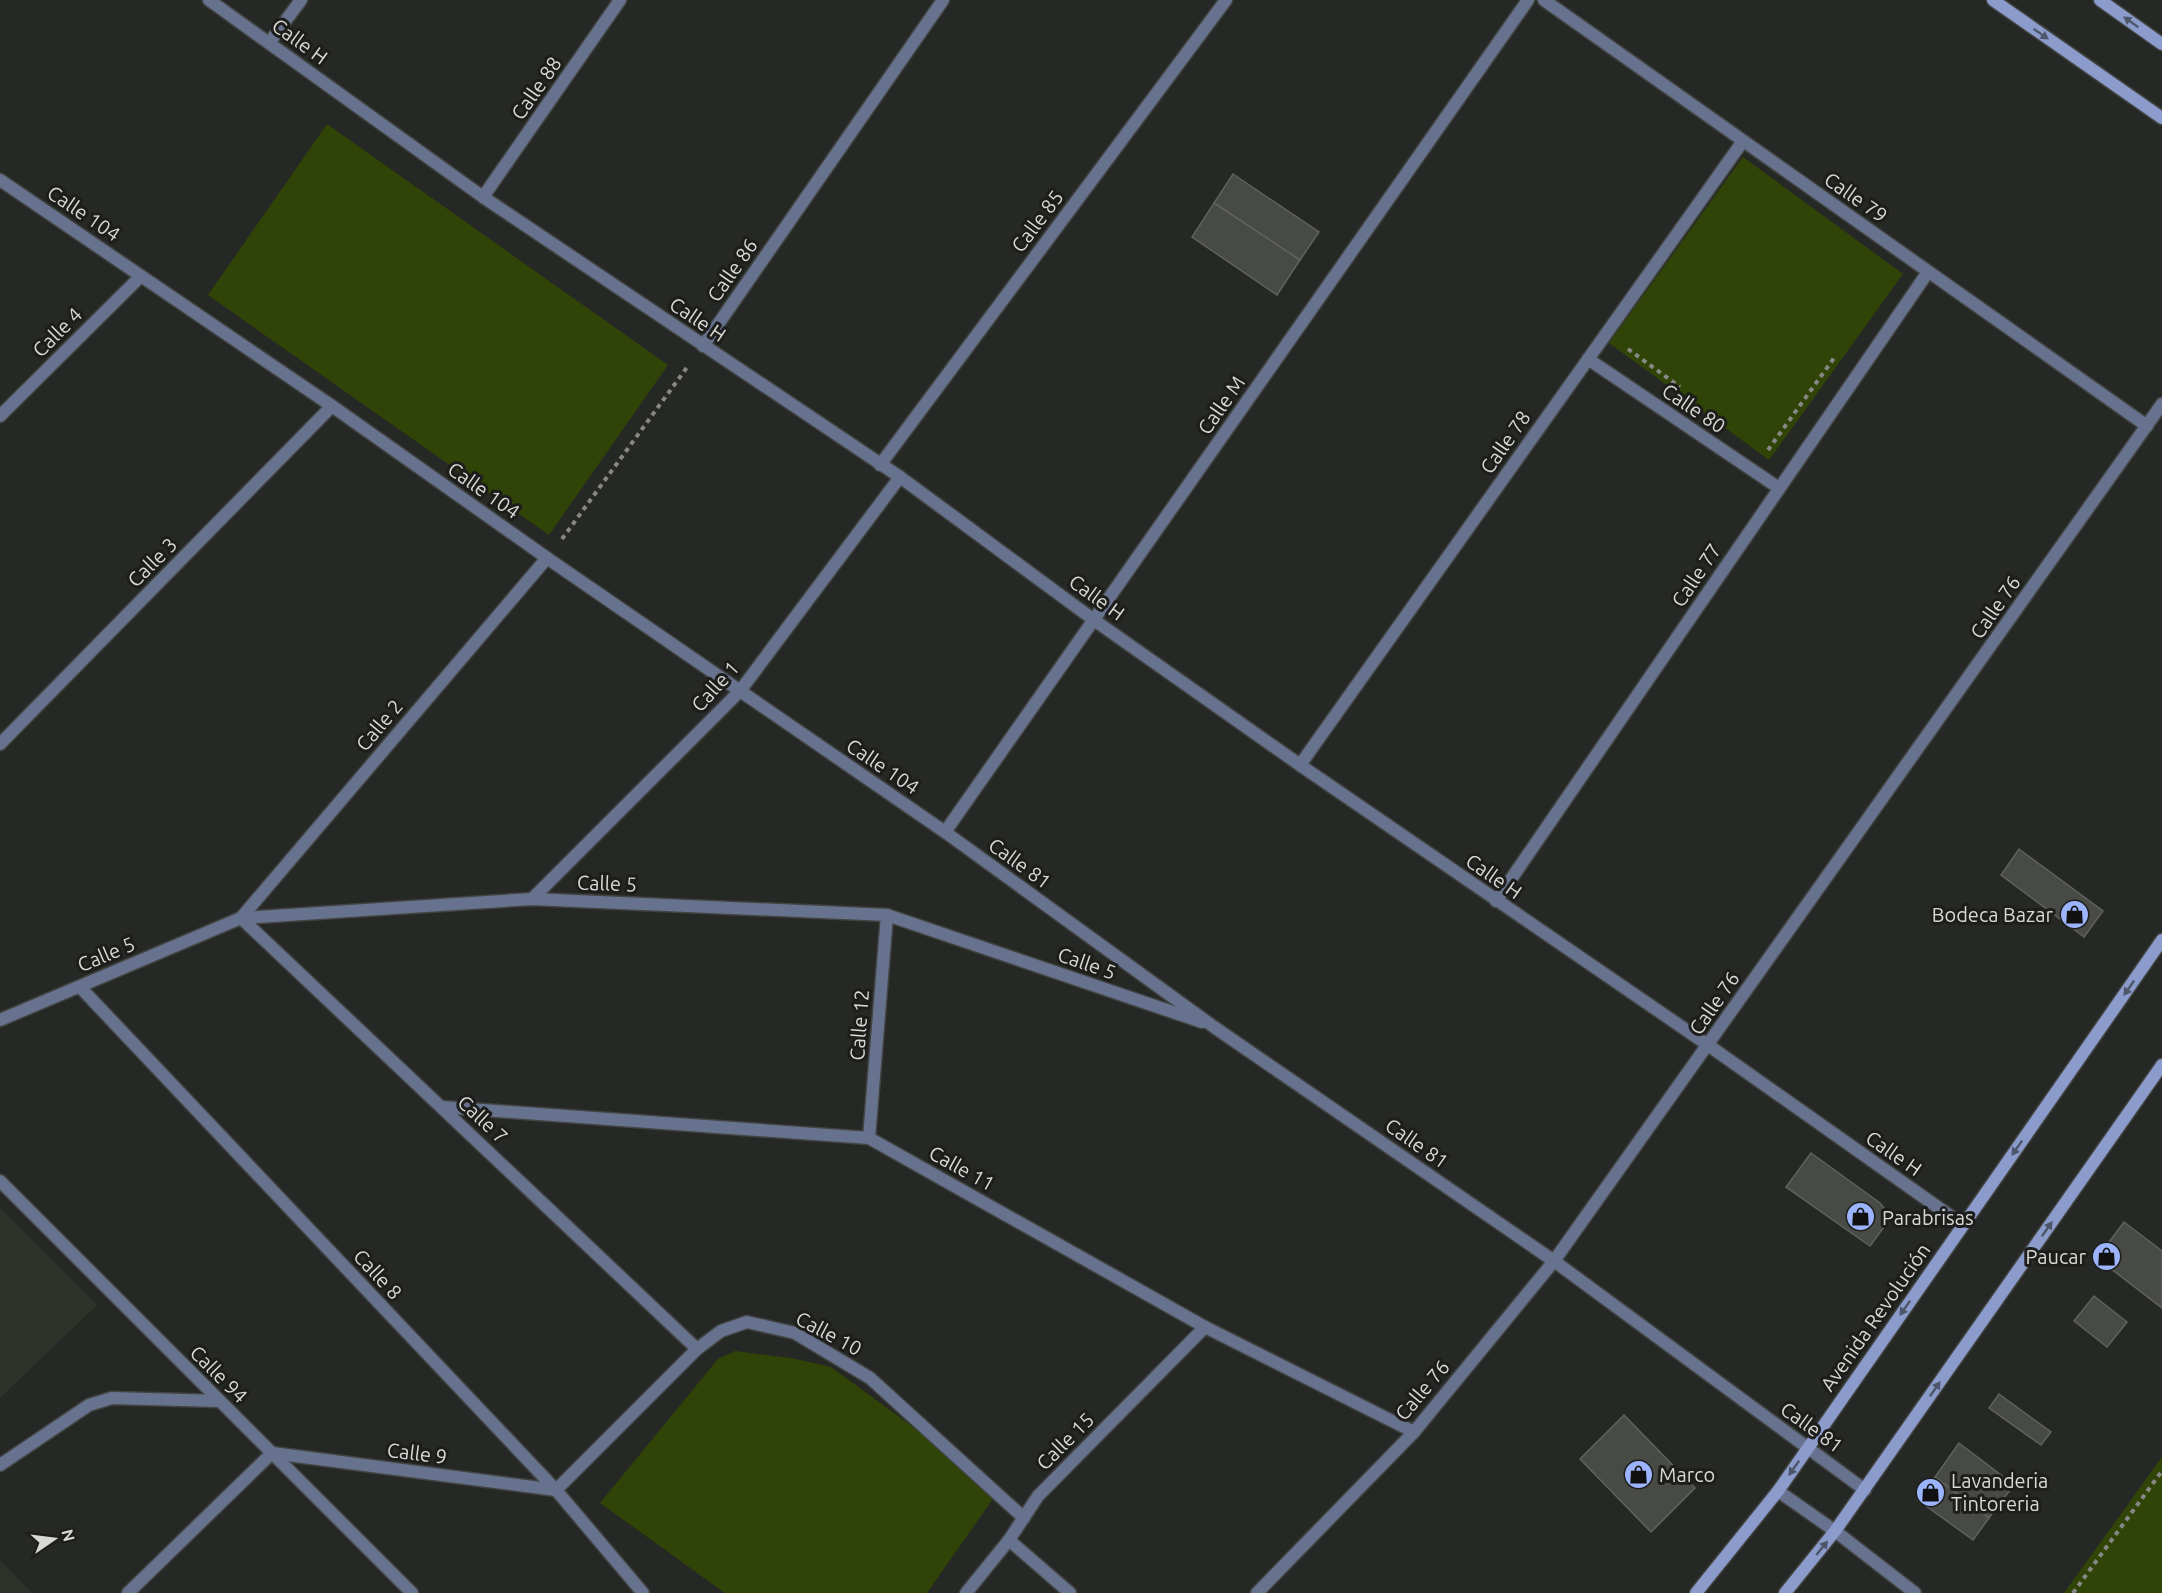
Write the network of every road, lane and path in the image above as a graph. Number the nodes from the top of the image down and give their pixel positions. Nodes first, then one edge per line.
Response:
1 (209, 0) edge
2 (301, 0) edge
3 (620, 0) edge
4 (943, 0) edge
5 (1226, 0) edge
6 (1528, 0) edge
7 (1544, 0) edge
8 (1993, 0) edge
9 (2100, 0) edge
10 (269, 43) junction
11 (2162, 44) edge
12 (2162, 118) edge
13 (1743, 141) junction
14 (0, 180) edge
15 (483, 197) junction
16 (1928, 272) junction
17 (141, 276) junction
18 (1622, 344) dead end
19 (703, 346) junction
20 (1837, 354) dead end
21 (1588, 359) junction
22 (1685, 391) dead end
23 (2162, 404) edge
24 (332, 406) junction
25 (0, 416) edge
26 (2147, 426) junction
27 (1758, 444) dead end
28 (880, 465) junction
29 (900, 477) junction
30 (1779, 488) junction
31 (548, 558) junction
32 (1094, 620) junction
33 (740, 691) junction
34 (0, 744) edge
35 (1300, 765) junction
36 (945, 832) junction
37 (532, 899) junction
38 (1496, 901) junction
39 (887, 915) junction
40 (241, 918) junction
41 (2162, 940) edge
42 (80, 987) junction
43 (0, 1020) edge
44 (1214, 1027) junction
45 (1708, 1045) junction
46 (2162, 1065) edge
47 (442, 1107) junction
48 (869, 1138) junction
49 (0, 1180) edge
50 (1963, 1225) junction
51 (1554, 1261) junction
52 (1205, 1327) junction
53 (697, 1349) junction
54 (218, 1401) junction
55 (1414, 1432) junction
56 (1807, 1449) junction
57 (272, 1453) junction
58 (0, 1465) edge
59 (2162, 1471) edge
60 (556, 1490) junction
61 (1864, 1490) junction
62 (1778, 1491) junction
63 (1024, 1518) junction
64 (1835, 1531) junction
65 (1009, 1540) junction
66 (128, 1593) edge
67 (412, 1593) edge
68 (643, 1593) edge
69 (966, 1593) edge
70 (1070, 1593) edge
71 (1257, 1593) edge
72 (1696, 1593) edge
73 (1785, 1593) edge
74 (1915, 1593) edge
75 (2073, 1593) edge

1 - 10 street, Calle H
2 - 10 street
3 - 15 street, Calle 88
4 - 19 street, Calle 86
5 - 28 street, Calle 85
6 - 32 street, Calle M
7 - 13 street, Calle 79
8 -> 12 street
11 -> 9 street
10 - 15 street, Calle H
13 - 16 street, Calle 79
13 - 21 street, Calle 78
14 - 17 street, Calle 104
15 - 19 street, Calle H
16 - 26 street, Calle 79
16 - 30 street, Calle 77
17 - 24 street, Calle 104
17 - 25 street, Calle 4
18 - 22 path
19 - 28 street, Calle H
19 - 31 path
20 - 27 path
21 - 30 street, Calle 80
21 - 35 street, Calle 78
23 - 26 street, Calle 76
24 - 31 street, Calle 104
24 - 34 street, Calle 3
26 - 45 street, Calle 76
28 - 29 street, Calle H
29 - 32 street, Calle H
29 - 33 street, Calle 1
30 - 38 street, Calle 77
31 - 33 street, Calle 104
31 - 40 street, Calle 2
32 - 35 street, Calle H
32 - 36 street, Calle M
33 - 36 street, Calle 104
33 - 37 street, Calle 1
35 - 38 street, Calle H
36 - 44 street, Calle 81
37 - 39 street, Calle 5
37 - 40 street, Calle 5
38 - 45 street, Calle H
39 - 44 street, Calle 5
39 - 48 street, Calle 12
40 - 42 street, Calle 5
40 - 47 street, Calle 7
41 -> 50 street, Avenida Revolución
42 - 43 street, Calle 5
42 - 60 street, Calle 8
44 - 51 street, Calle 81
45 - 50 street, Calle H
45 - 51 street, Calle 76
61 -> 46 street
47 - 48 street, Calle 11
47 - 53 street, Calle 7
48 - 52 street, Calle 11
49 - 54 street, Calle 94
50 -> 56 street, Avenida Revolución
51 - 55 street, Calle 76
51 - 56 street, Calle 81
52 - 55 street, Calle 11
52 - 63 street, Calle 15
53 - 60 street, Calle 10
53 - 63 street, Calle 10
54 - 57 street, Calle 94
54 - 58 street
55 - 71 street, Calle 76
56 - 61 street, Calle 81
56 -> 62 street, Avenida Revolución
57 - 60 street, Calle 9
57 - 66 street
57 - 67 street, Calle 94
59 - 75 path
60 - 68 street, Calle 8
61 - 64 street
62 - 64 street
62 - 72 street, Avenida Revolución
63 - 65 street, Calle 15
73 -> 64 street
64 - 74 street
65 - 69 street, Calle 15
65 - 70 street

